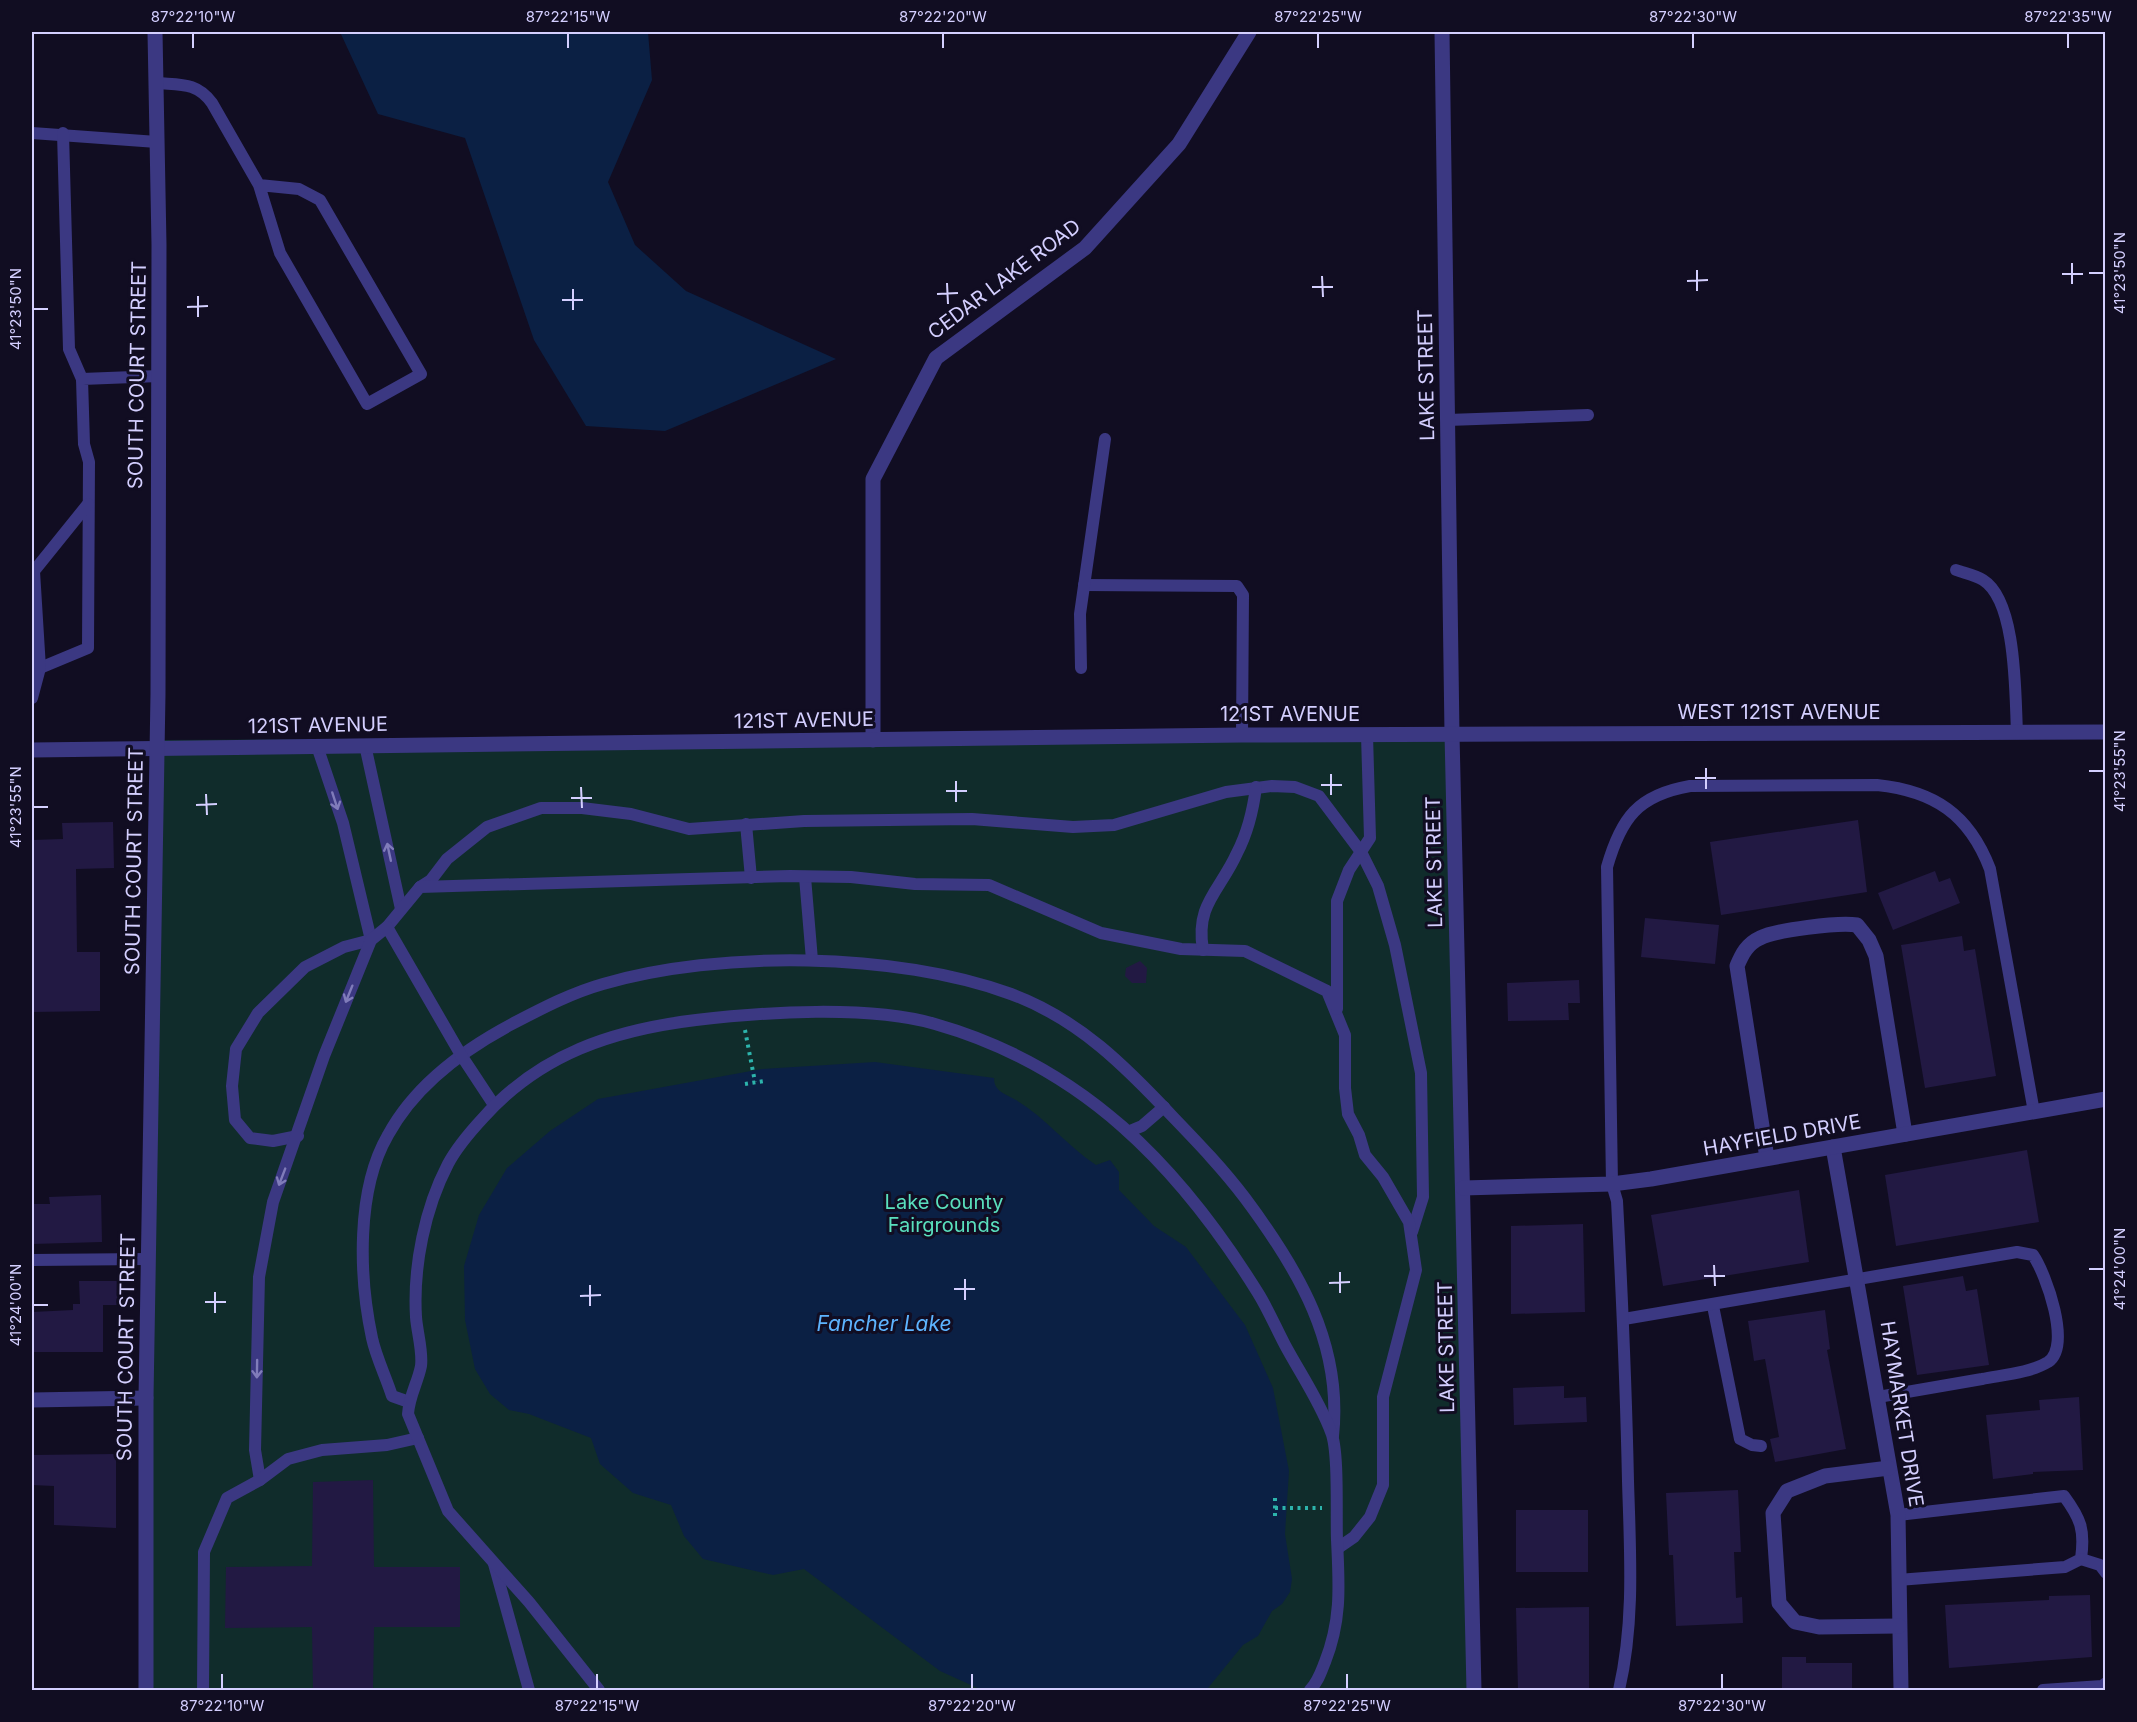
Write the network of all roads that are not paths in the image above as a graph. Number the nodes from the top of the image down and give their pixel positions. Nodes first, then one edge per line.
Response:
1 (155, 32) edge
2 (1249, 32) edge
3 (1442, 32) edge
4 (157, 83) junction
5 (32, 133) edge
6 (63, 134) junction
7 (157, 142) junction
8 (259, 185) junction
9 (159, 376) junction
10 (82, 380) junction
11 (1588, 415) dead end
12 (1448, 420) junction
13 (1105, 439) dead end
14 (88, 504) junction
15 (1956, 570) dead end
16 (1084, 585) junction
17 (40, 668) junction
18 (1082, 668) dead end
19 (32, 698) edge
20 (2017, 732) junction
21 (2106, 732) edge
22 (1452, 734) junction
23 (1242, 735) junction
24 (1367, 735) junction
25 (873, 740) junction
26 (365, 745) junction
27 (317, 746) junction
28 (157, 747) junction
29 (32, 750) edge
30 (1256, 787) junction
31 (746, 824) junction
32 (1361, 852) junction
33 (805, 877) junction
34 (751, 878) junction
35 (420, 887) junction
36 (401, 909) junction
37 (387, 927) junction
38 (371, 940) junction
39 (1203, 950) junction
40 (812, 960) junction
41 (1337, 1016) junction
42 (461, 1056) junction
43 (2106, 1099) edge
44 (494, 1105) junction
45 (1164, 1107) junction
46 (2034, 1112) junction
47 (1130, 1131) junction
48 (1905, 1134) junction
49 (298, 1136) junction
50 (1833, 1147) junction
51 (1767, 1158) junction
52 (1612, 1184) junction
53 (1463, 1188) junction
54 (1411, 1236) junction
55 (148, 1259) junction
56 (32, 1260) edge
57 (1858, 1279) junction
58 (1713, 1306) junction
59 (1624, 1319) junction
60 (1878, 1397) junction
61 (146, 1398) junction
62 (32, 1400) edge
63 (409, 1402) junction
64 (1333, 1436) junction
65 (418, 1438) junction
66 (1761, 1446) dead end
67 (1889, 1468) junction
68 (260, 1480) junction
69 (1898, 1515) junction
70 (1338, 1548) junction
71 (2081, 1559) junction
72 (493, 1562) junction
73 (2106, 1573) edge
74 (1898, 1580) junction
75 (1899, 1626) junction
76 (2106, 1683) edge
77 (146, 1690) edge
78 (202, 1690) edge
79 (529, 1690) edge
80 (599, 1690) edge
81 (1310, 1690) edge
82 (1474, 1690) edge
83 (1619, 1690) edge
84 (1901, 1690) edge
85 (2043, 1690) edge

1 - 4 street, SOUTH COURT STREET
2 - 25 street, CEDAR LAKE ROAD
3 - 12 street, LAKE STREET
4 - 7 street, SOUTH COURT STREET
4 - 8 lane
5 - 6 lane
6 - 7 lane
6 - 10 lane
7 - 9 street, SOUTH COURT STREET
8 - 8 lane
9 - 10 lane
9 - 28 street, SOUTH COURT STREET
10 - 14 lane
11 - 12 lane
12 - 22 street, LAKE STREET
13 - 16 lane
14 - 17 lane
14 - 17 lane
15 - 20 lane
16 - 18 lane
16 - 23 lane
17 - 19 lane
20 - 21 street, WEST 121ST AVENUE
20 - 22 street, WEST 121ST AVENUE
22 - 24 street, 121ST AVENUE
22 - 53 street, LAKE STREET
23 - 24 street, 121ST AVENUE
23 - 25 street, 121ST AVENUE
24 - 32 lane
25 - 26 street, 121ST AVENUE
26 - 27 street, 121ST AVENUE
36 -> 26 lane
27 - 28 street, 121ST AVENUE
27 -> 38 lane
28 - 29 street, 121ST AVENUE
28 - 55 street, SOUTH COURT STREET
30 - 31 lane
30 - 32 lane
30 - 39 lane
31 - 34 lane
31 - 35 lane
32 - 41 lane
32 - 54 lane
33 - 34 lane
33 - 39 lane
33 - 40 lane
34 - 35 lane
35 - 36 lane
36 - 37 lane
37 - 38 lane
37 - 42 lane
38 -> 49 lane
38 - 49 lane
39 - 41 lane
40 - 42 lane
40 - 45 lane
41 - 54 lane
42 - 44 lane
42 - 63 lane
43 - 46 street, HAYFIELD DRIVE
44 - 47 lane
44 - 63 lane
45 - 47 lane
45 - 64 lane
46 - 48 street, HAYFIELD DRIVE
46 - 52 lane
47 - 64 lane
48 - 50 street, HAYFIELD DRIVE
48 - 51 street
49 -> 68 lane
50 - 51 street, HAYFIELD DRIVE
50 - 57 street, HAYMARKET DRIVE
51 - 52 street, HAYFIELD DRIVE
52 - 53 street, HAYFIELD DRIVE
52 - 59 lane
53 - 82 street, LAKE STREET
54 - 70 lane
55 - 56 lane
55 - 61 street, SOUTH COURT STREET
57 - 58 lane
57 - 60 street, HAYMARKET DRIVE
57 - 60 lane
58 - 59 lane
58 - 66 lane
59 - 83 lane
60 - 67 street, HAYMARKET DRIVE
61 - 62 street
61 - 77 street, SOUTH COURT STREET
63 - 65 lane
64 - 70 lane
65 - 68 lane
65 - 72 lane
67 - 69 street, HAYMARKET DRIVE
67 - 75 street
68 - 78 lane
69 - 71 lane
69 - 74 street, HAYMARKET DRIVE
70 - 81 lane
71 - 73 lane
71 - 74 lane
72 - 79 lane
72 - 80 lane
74 - 75 street, HAYMARKET DRIVE
75 - 84 street, HAYMARKET DRIVE
76 - 85 lane

